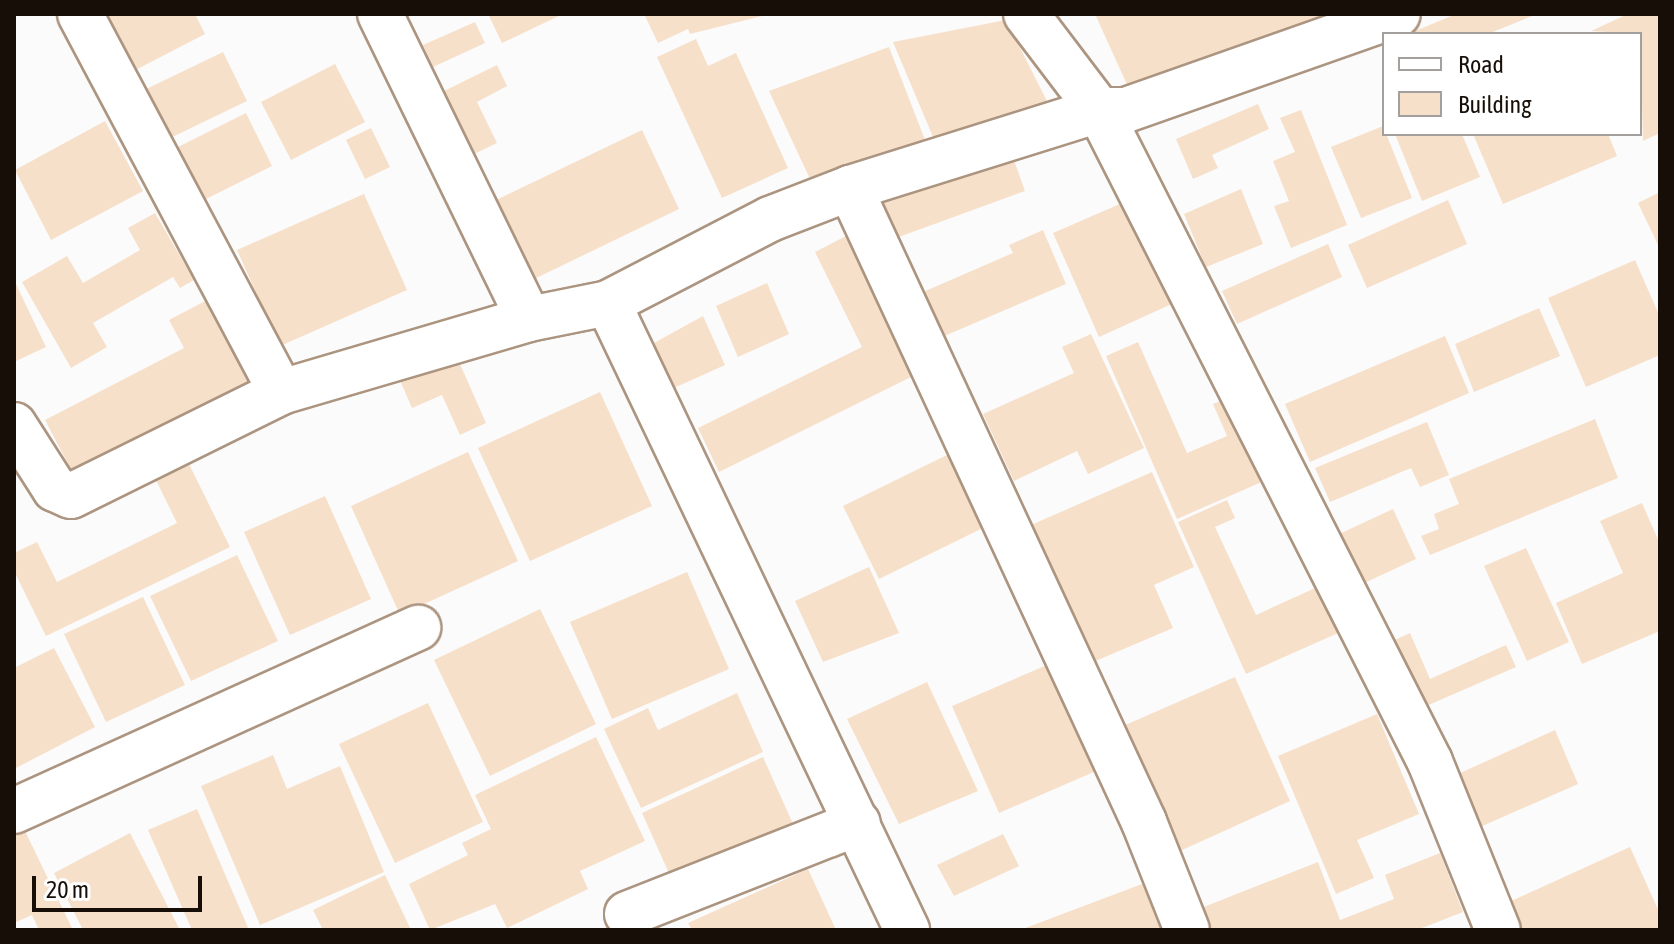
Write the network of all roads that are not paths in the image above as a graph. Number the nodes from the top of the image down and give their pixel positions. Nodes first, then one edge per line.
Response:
1 (80, 14) edge
2 (380, 14) edge
3 (1026, 14) edge
4 (1388, 16) edge
5 (1099, 110) junction
6 (850, 188) junction
7 (608, 303) junction
8 (529, 319) junction
9 (281, 392) junction
10 (14, 425) edge
11 (418, 628) dead end
12 (14, 811) edge
13 (858, 823) junction
14 (627, 914) dead end
15 (907, 930) edge
16 (1187, 930) edge
17 (1498, 930) edge

1 - 9 street
2 - 8 street
3 - 5 street
4 - 5 street
5 - 6 street
5 - 17 street
6 - 7 street
6 - 16 street
7 - 8 street
7 - 13 street
8 - 9 street
9 - 10 street
11 - 12 street
13 - 14 street
13 - 15 street

